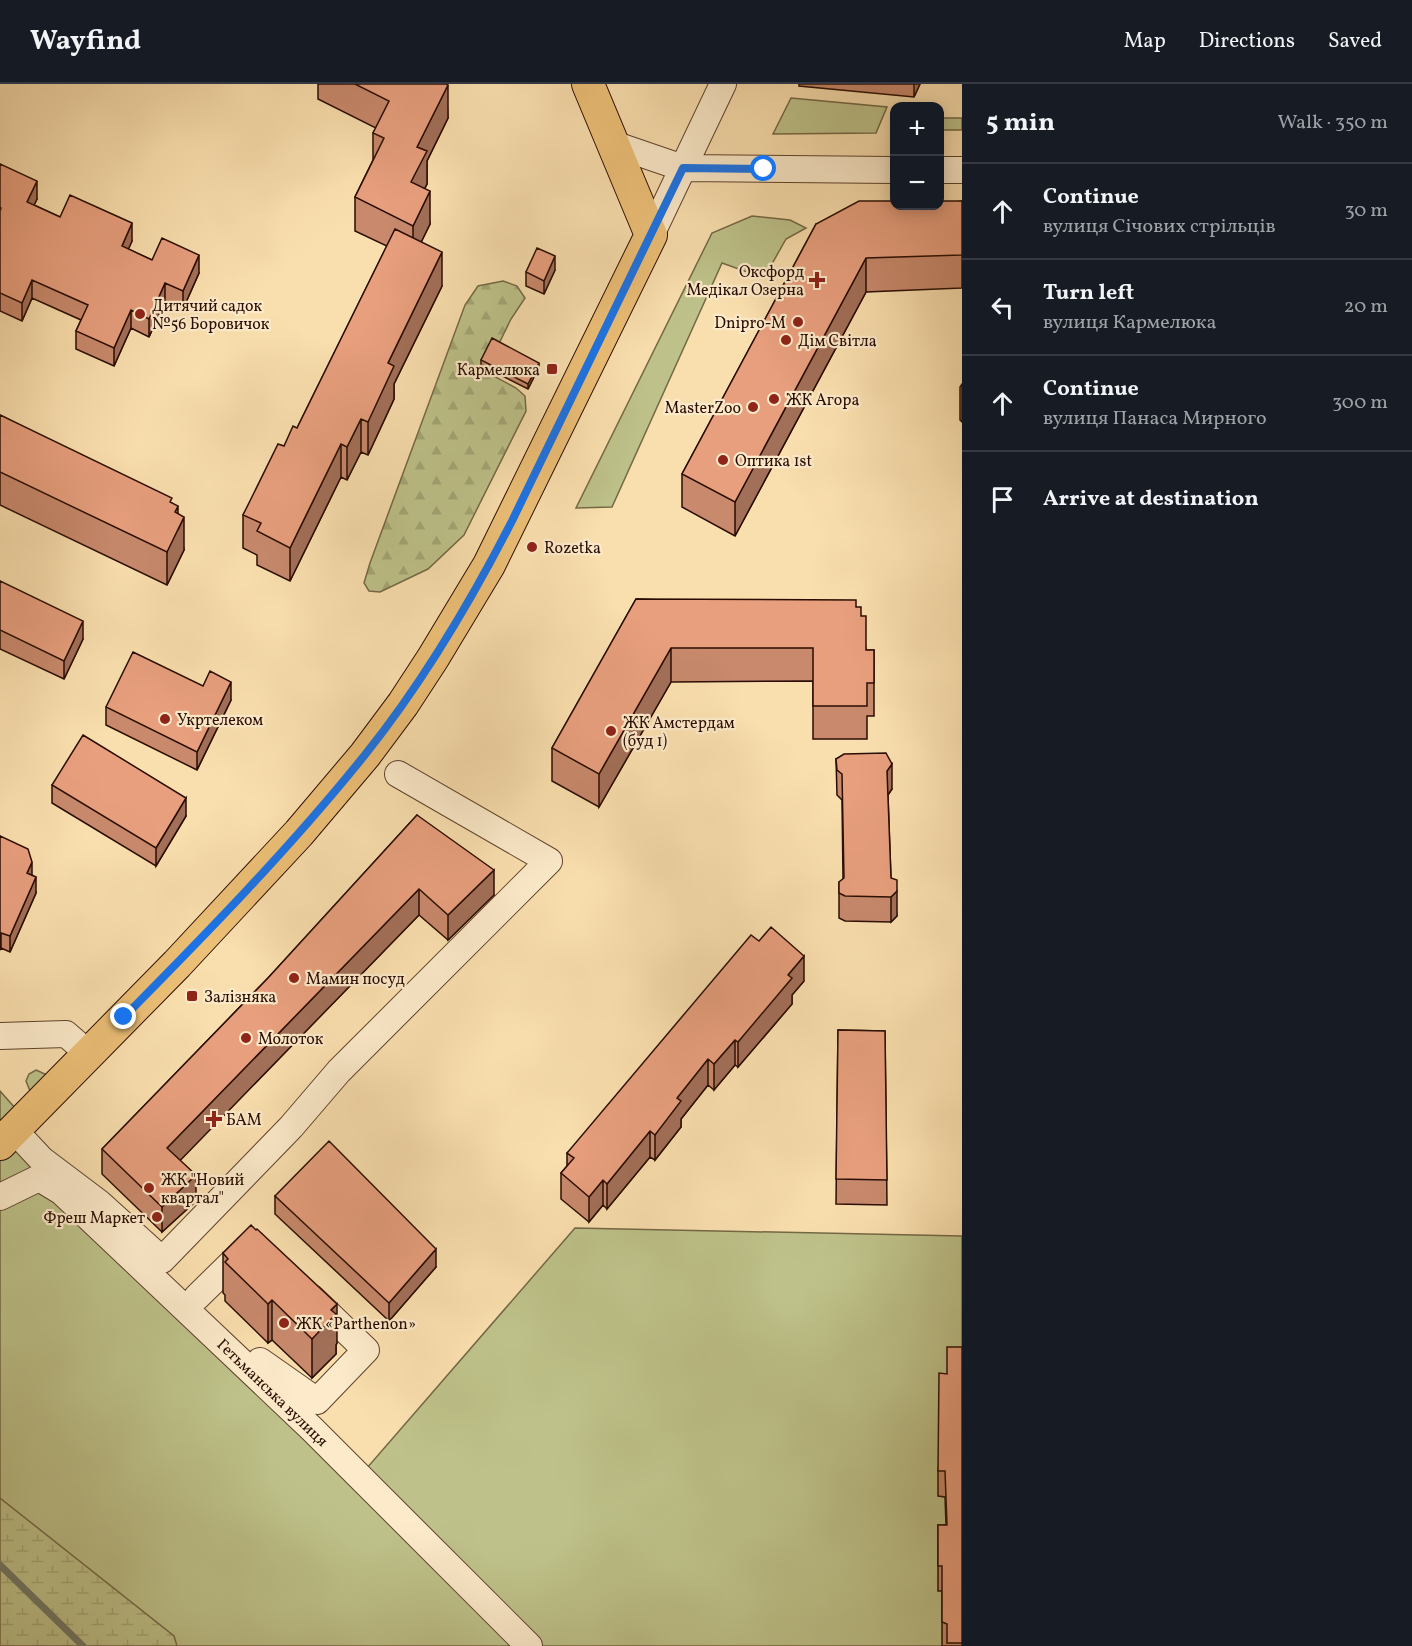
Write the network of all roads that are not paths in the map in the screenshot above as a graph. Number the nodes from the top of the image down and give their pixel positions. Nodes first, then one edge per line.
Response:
1 (588, 84) edge
2 (723, 84) edge
3 (613, 144) junction
4 (683, 168) junction
5 (890, 170) edge
6 (944, 170) edge
7 (962, 170) edge
8 (651, 235) junction
9 (398, 774) dead end
10 (0, 1035) edge
11 (89, 1054) junction
12 (7, 1137) edge
13 (0, 1197) edge
14 (268, 1258) edge
15 (162, 1260) junction
16 (293, 1280) edge
17 (197, 1297) junction
18 (529, 1646) edge

1 - 3 main road
2 - 4 street
3 - 4 street
3 - 8 main road
4 - 5 street
4 - 8 street
6 - 7 street
8 - 11 main road
9 - 15 street
10 - 11 street
11 - 12 main road
12 - 15 street
13 - 18 street, Гетьманська вулиця
14 - 17 street
15 - 17 street
16 - 17 street

